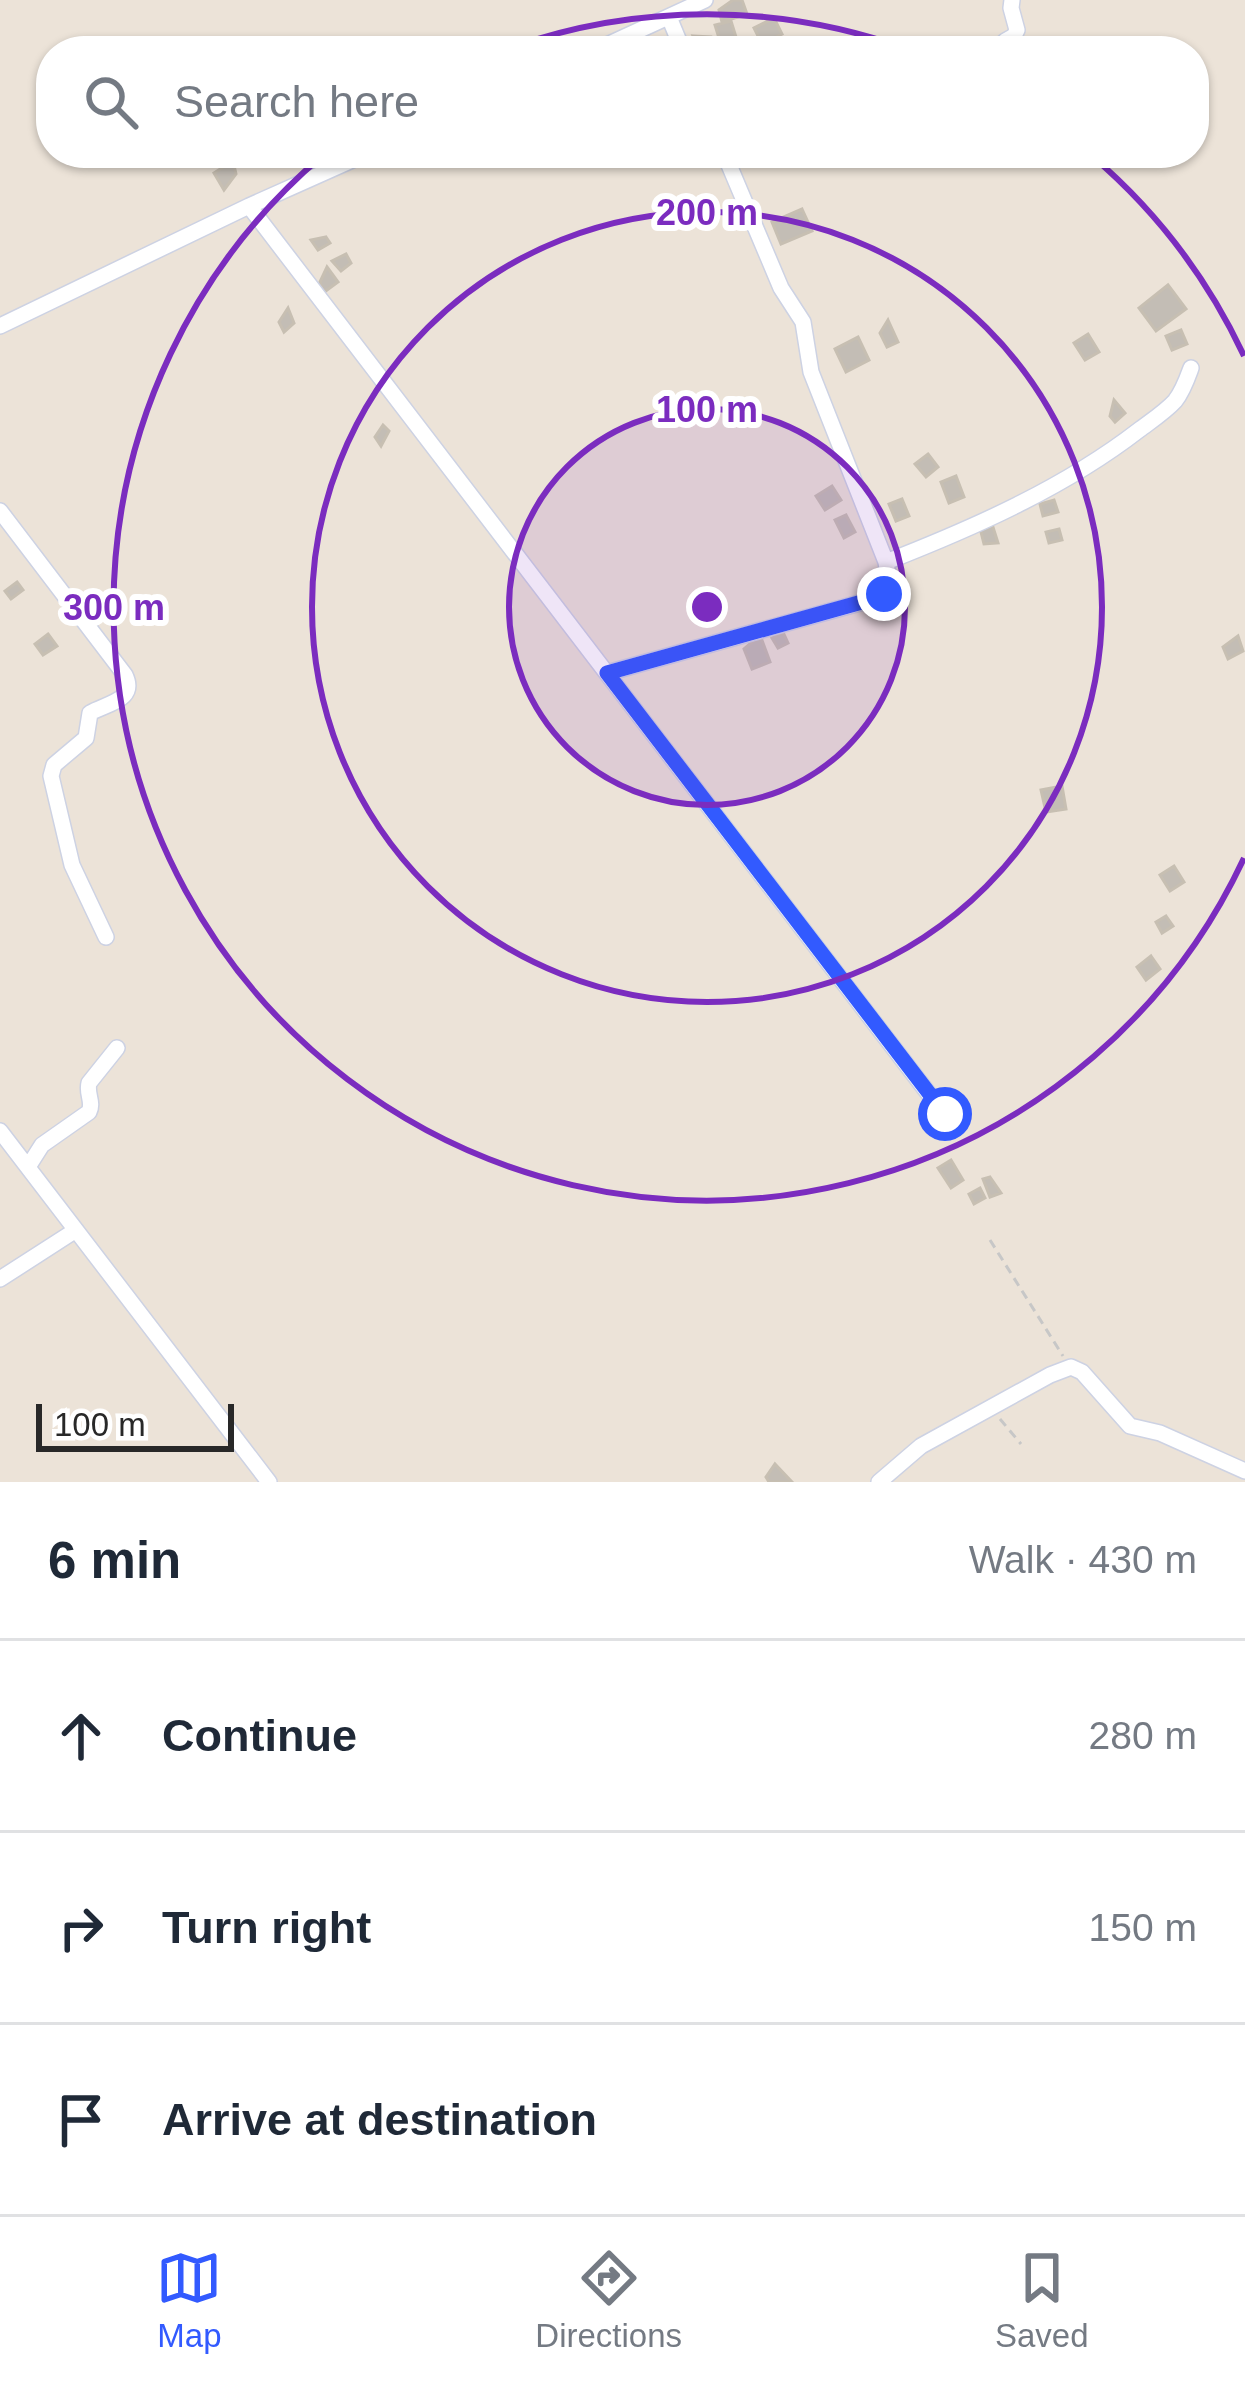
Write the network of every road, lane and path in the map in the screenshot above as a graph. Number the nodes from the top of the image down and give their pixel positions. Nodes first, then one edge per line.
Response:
1 (705, 0) edge
2 (1012, 0) edge
3 (669, 17) junction
4 (627, 36) edge
5 (677, 36) edge
6 (1010, 36) edge
7 (334, 168) edge
8 (730, 168) edge
9 (249, 206) junction
10 (0, 326) edge
11 (1192, 368) dead end
12 (0, 511) edge
13 (886, 562) junction
14 (607, 673) junction
15 (106, 937) dead end
16 (117, 1048) dead end
17 (945, 1114) dead end
18 (0, 1131) edge
19 (28, 1167) junction
20 (76, 1230) junction
21 (990, 1240) dead end
22 (0, 1280) edge
23 (1071, 1367) junction
24 (992, 1408) junction
25 (1021, 1444) dead end
26 (1245, 1471) edge
27 (269, 1482) edge
28 (879, 1482) edge

1 - 3 street
2 - 6 street
3 - 4 street
3 - 5 street
7 - 9 street
8 - 13 street
9 - 10 street
9 - 14 street
11 - 13 street
12 - 15 street
13 - 14 street
14 - 17 street
16 - 19 street
18 - 19 street
19 - 20 street
20 - 22 street
20 - 27 street
21 - 23 path
23 - 24 street
23 - 26 street
24 - 25 path
24 - 28 street

